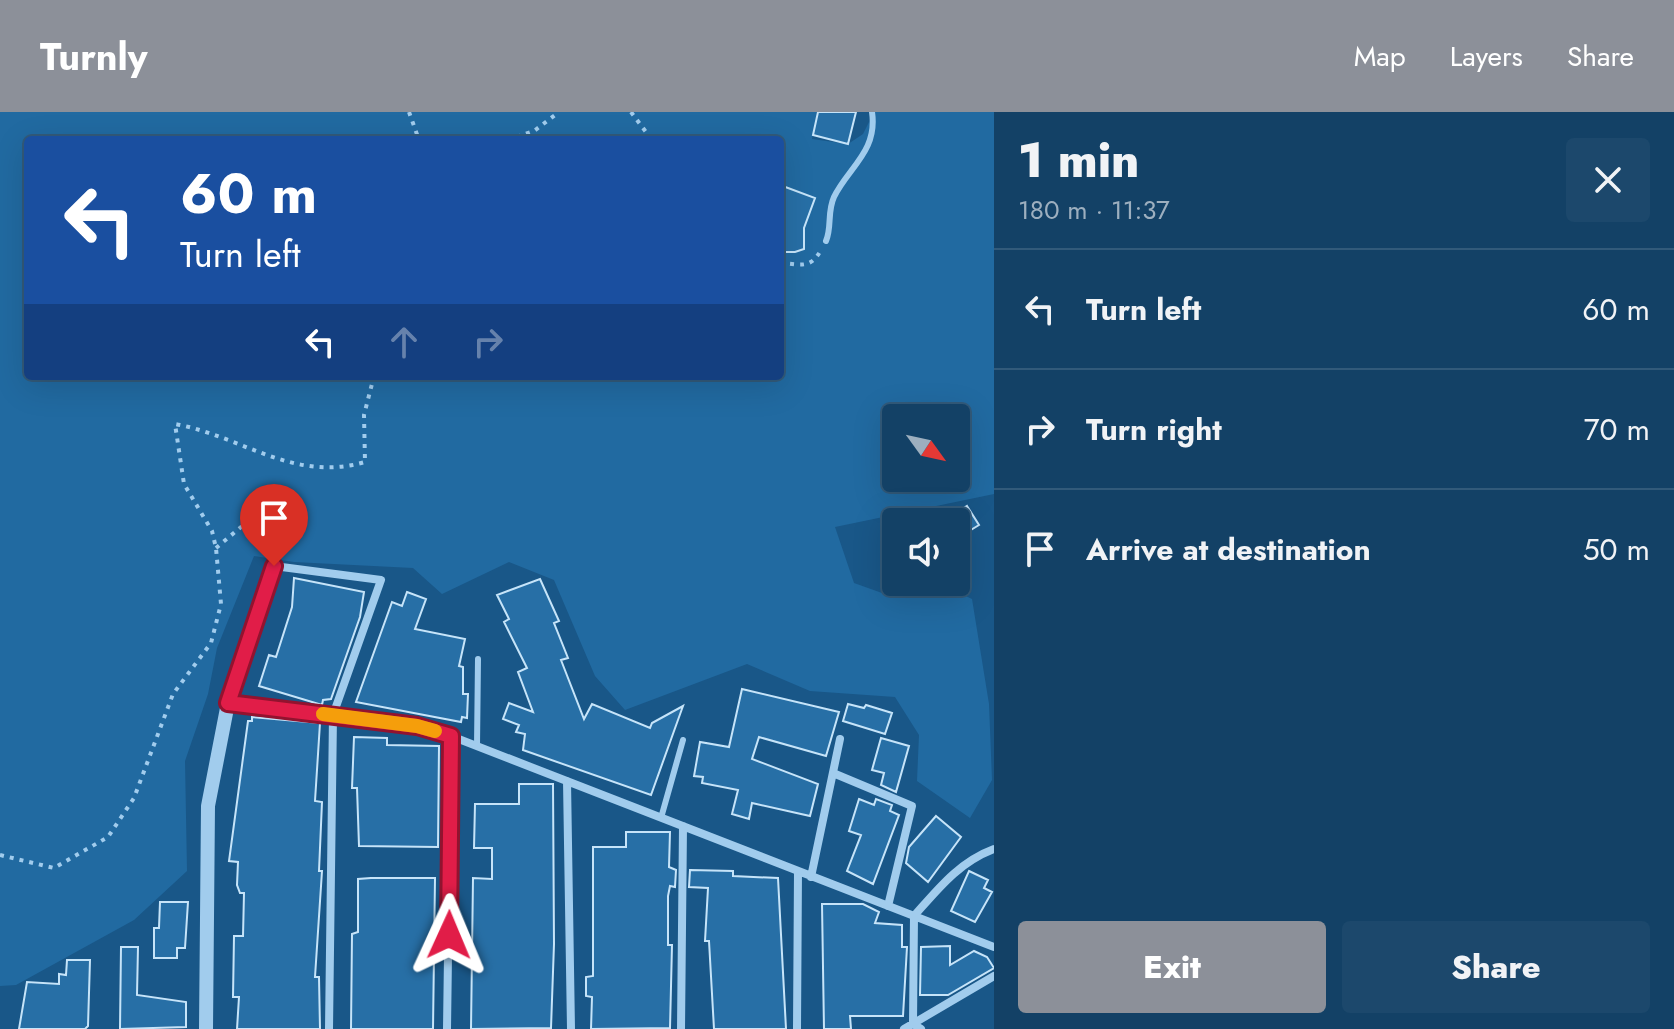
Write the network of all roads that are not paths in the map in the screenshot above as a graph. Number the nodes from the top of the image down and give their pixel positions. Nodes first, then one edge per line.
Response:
1 (872, 112) edge
2 (826, 241) road end
3 (478, 659) dead end
4 (228, 703) junction
5 (333, 715) junction
6 (451, 736) junction
7 (840, 739) dead end
8 (683, 740) dead end
9 (477, 746) junction
10 (833, 773) junction
11 (567, 781) junction
12 (661, 818) junction
13 (683, 826) junction
14 (994, 849) edge
15 (798, 871) junction
16 (811, 877) junction
17 (888, 906) junction
18 (914, 916) junction
19 (994, 947) edge
20 (994, 976) edge
21 (917, 1026) edge
22 (206, 1029) edge
23 (329, 1029) edge
24 (447, 1029) edge
25 (571, 1029) edge
26 (681, 1029) edge
27 (797, 1029) edge
28 (904, 1029) edge

1 - 2 lane
3 - 9 lane
4 - 5 street
4 - 5 street
4 - 22 street
5 - 6 street
5 - 23 street
6 - 9 street
6 - 24 street
7 - 10 street
8 - 12 lane
9 - 11 street
10 - 16 street
10 - 17 street
11 - 12 street
11 - 25 street
12 - 13 street
13 - 15 street
13 - 26 street
14 - 18 street
15 - 16 street
15 - 27 street
16 - 17 street
17 - 18 street
18 - 19 street
18 - 21 street
20 - 21 street
21 - 28 street

